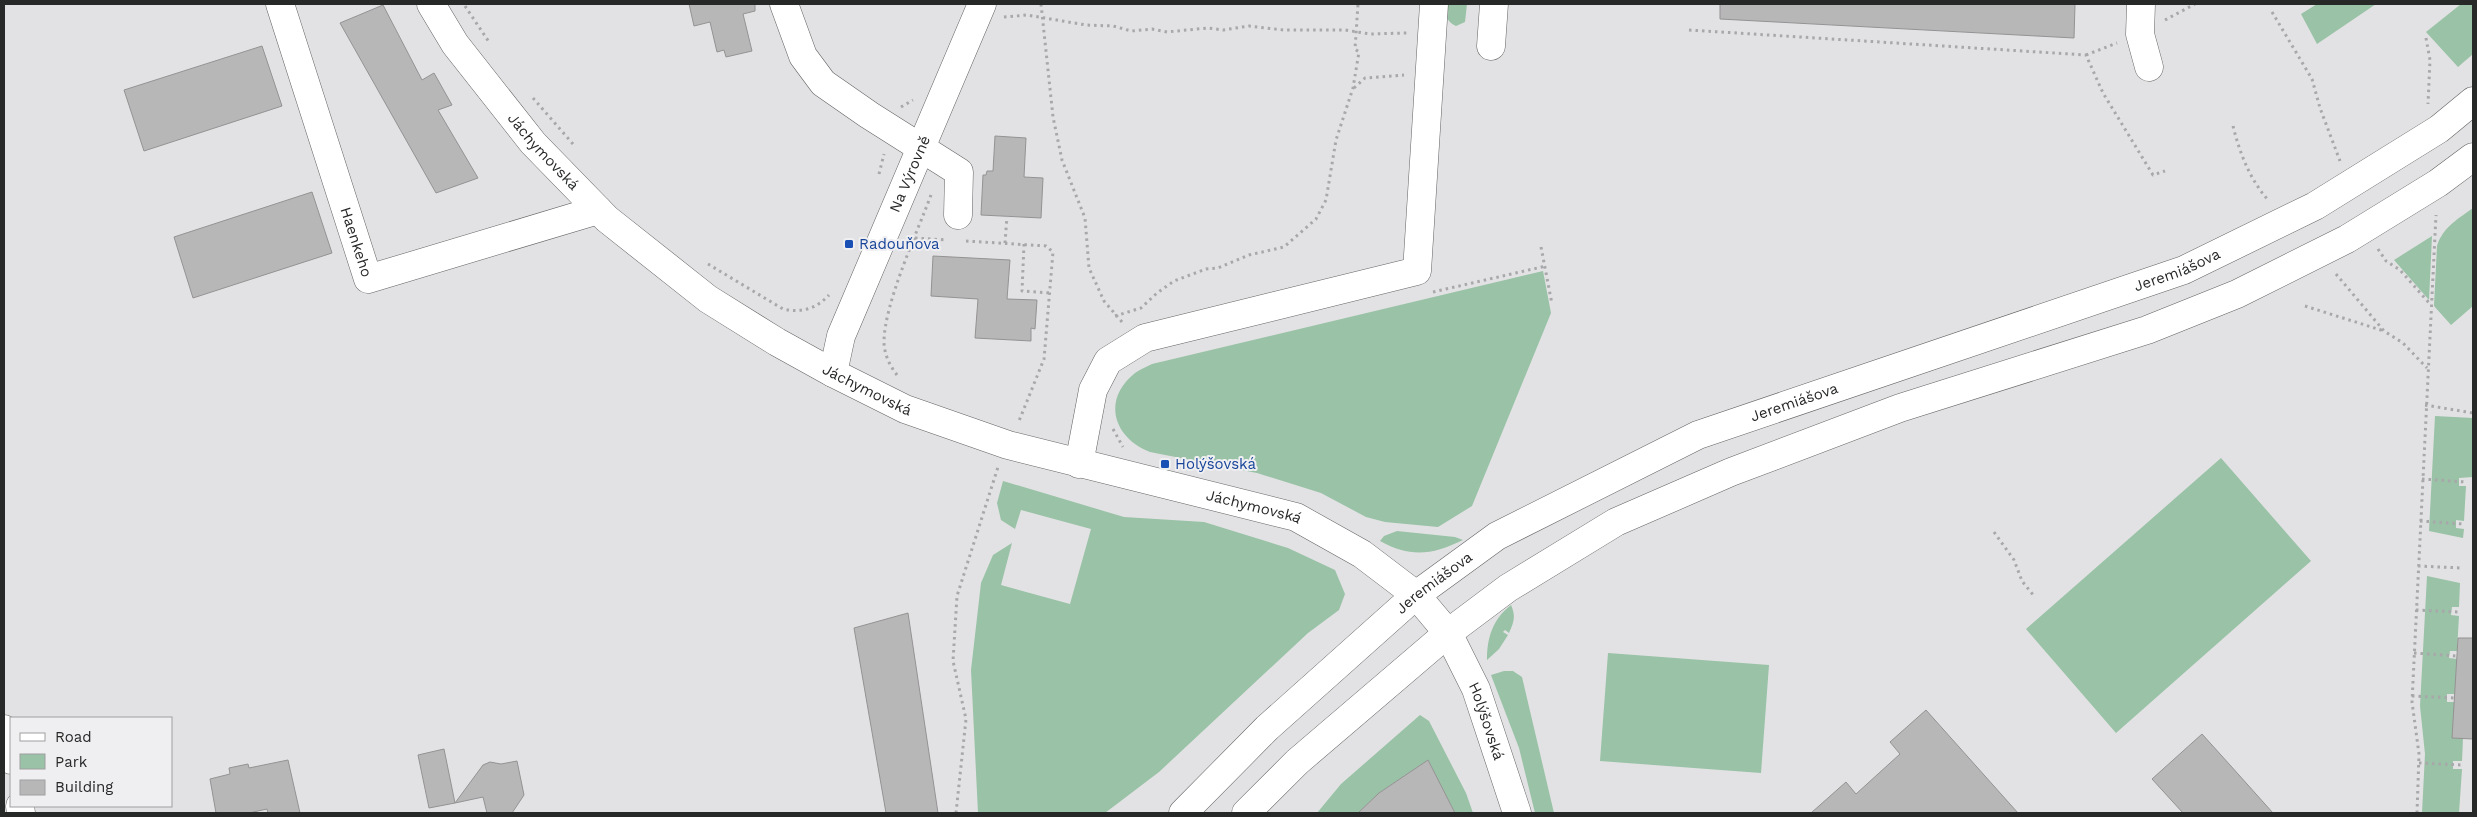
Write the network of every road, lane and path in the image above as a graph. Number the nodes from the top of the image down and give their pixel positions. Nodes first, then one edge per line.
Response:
1 (280, 4) edge
2 (431, 4) edge
3 (463, 4) edge
4 (784, 4) edge
5 (1041, 4) edge
6 (1358, 4) edge
7 (1434, 4) edge
8 (1494, 4) edge
9 (2141, 4) edge
10 (993, 11) edge
11 (2272, 12) dead end
12 (1042, 18) junction
13 (1689, 30) dead end
14 (1357, 32) junction
15 (1432, 33) junction
16 (2426, 38) dead end
17 (490, 44) dead end
18 (1491, 46) dead end
19 (2149, 67) dead end
20 (1430, 72) junction
21 (1353, 88) junction
22 (530, 94) dead end
23 (2473, 101) edge
24 (2428, 104) dead end
25 (2233, 126) dead end
26 (574, 145) dead end
27 (920, 146) junction
28 (882, 148) dead end
29 (2473, 157) edge
30 (2340, 162) dead end
31 (2165, 170) dead end
32 (877, 181) dead end
33 (2269, 202) dead end
34 (2436, 207) dead end
35 (598, 210) junction
36 (1008, 216) dead end
37 (956, 232) junction
38 (915, 238) dead end
39 (1006, 243) junction
40 (1024, 244) junction
41 (2376, 245) dead end
42 (1541, 247) dead end
43 (702, 260) dead end
44 (1546, 266) junction
45 (2333, 270) dead end
46 (1051, 293) junction
47 (1425, 293) dead end
48 (830, 294) dead end
49 (1552, 304) dead end
50 (2431, 304) junction
51 (2305, 306) dead end
52 (1115, 316) junction
53 (2384, 331) junction
54 (1145, 338) junction
55 (2427, 368) junction
56 (833, 374) junction
57 (2425, 405) junction
58 (2473, 413) edge
59 (1112, 428) dead end
60 (1008, 445) junction
61 (1123, 448) dead end
62 (1079, 464) junction
63 (2422, 479) junction
64 (2466, 482) dead end
65 (2420, 521) junction
66 (2464, 524) dead end
67 (1994, 532) dead end
68 (2418, 566) junction
69 (2462, 568) dead end
70 (1416, 595) junction
71 (2034, 596) dead end
72 (2416, 610) junction
73 (2459, 612) dead end
74 (1448, 633) junction
75 (2414, 653) junction
76 (2457, 656) dead end
77 (2412, 696) junction
78 (2454, 698) dead end
79 (4, 729) edge
80 (10, 756) edge
81 (2419, 763) junction
82 (2462, 765) dead end
83 (956, 813) edge
84 (1183, 813) edge
85 (1246, 813) edge
86 (1517, 813) edge
87 (2417, 813) edge

1 - 35 main road, Haenkeho
2 - 35 main road, Jáchymovská
3 - 17 path
4 - 27 main road
5 - 12 path
6 - 14 path
7 - 15 main road
8 - 18 main road
9 - 19 main road
10 - 12 path
10 - 27 main road, Na Výrovně
11 - 30 path
12 - 14 path
12 - 52 path
13 - 31 path
14 - 15 path
14 - 21 path
15 - 20 main road
16 - 24 path
20 - 21 path
20 - 54 main road
21 - 52 path
22 - 26 path
23 - 70 main road, Jeremiášova
25 - 33 path
27 - 37 main road
27 - 56 main road, Na Výrovně
28 - 32 path
29 - 74 main road
34 - 50 path
35 - 56 main road, Jáchymovská
36 - 39 path
37 - 38 path
37 - 39 path
39 - 40 path
40 - 46 path
40 - 46 path
41 - 50 path
42 - 44 path
43 - 48 path
44 - 47 path
44 - 49 path
45 - 53 path
46 - 60 path
50 - 55 path
51 - 53 path
52 - 54 path
53 - 55 path
54 - 62 main road
55 - 57 path
56 - 60 main road, Jáchymovská
57 - 58 path
57 - 63 path
59 - 61 path
60 - 62 main road, Jáchymovská
60 - 83 path
62 - 70 main road, Jáchymovská
63 - 64 path
63 - 65 path
65 - 66 path
65 - 68 path
67 - 71 path
68 - 69 path
68 - 72 path
70 - 74 main road, Jáchymovská
70 - 84 main road, Jeremiášova
72 - 73 path
72 - 75 path
74 - 85 main road
74 - 86 main road, Holýšovská
75 - 76 path
75 - 77 path
77 - 78 path
77 - 81 path
79 - 80 main road
81 - 82 path
81 - 87 path

